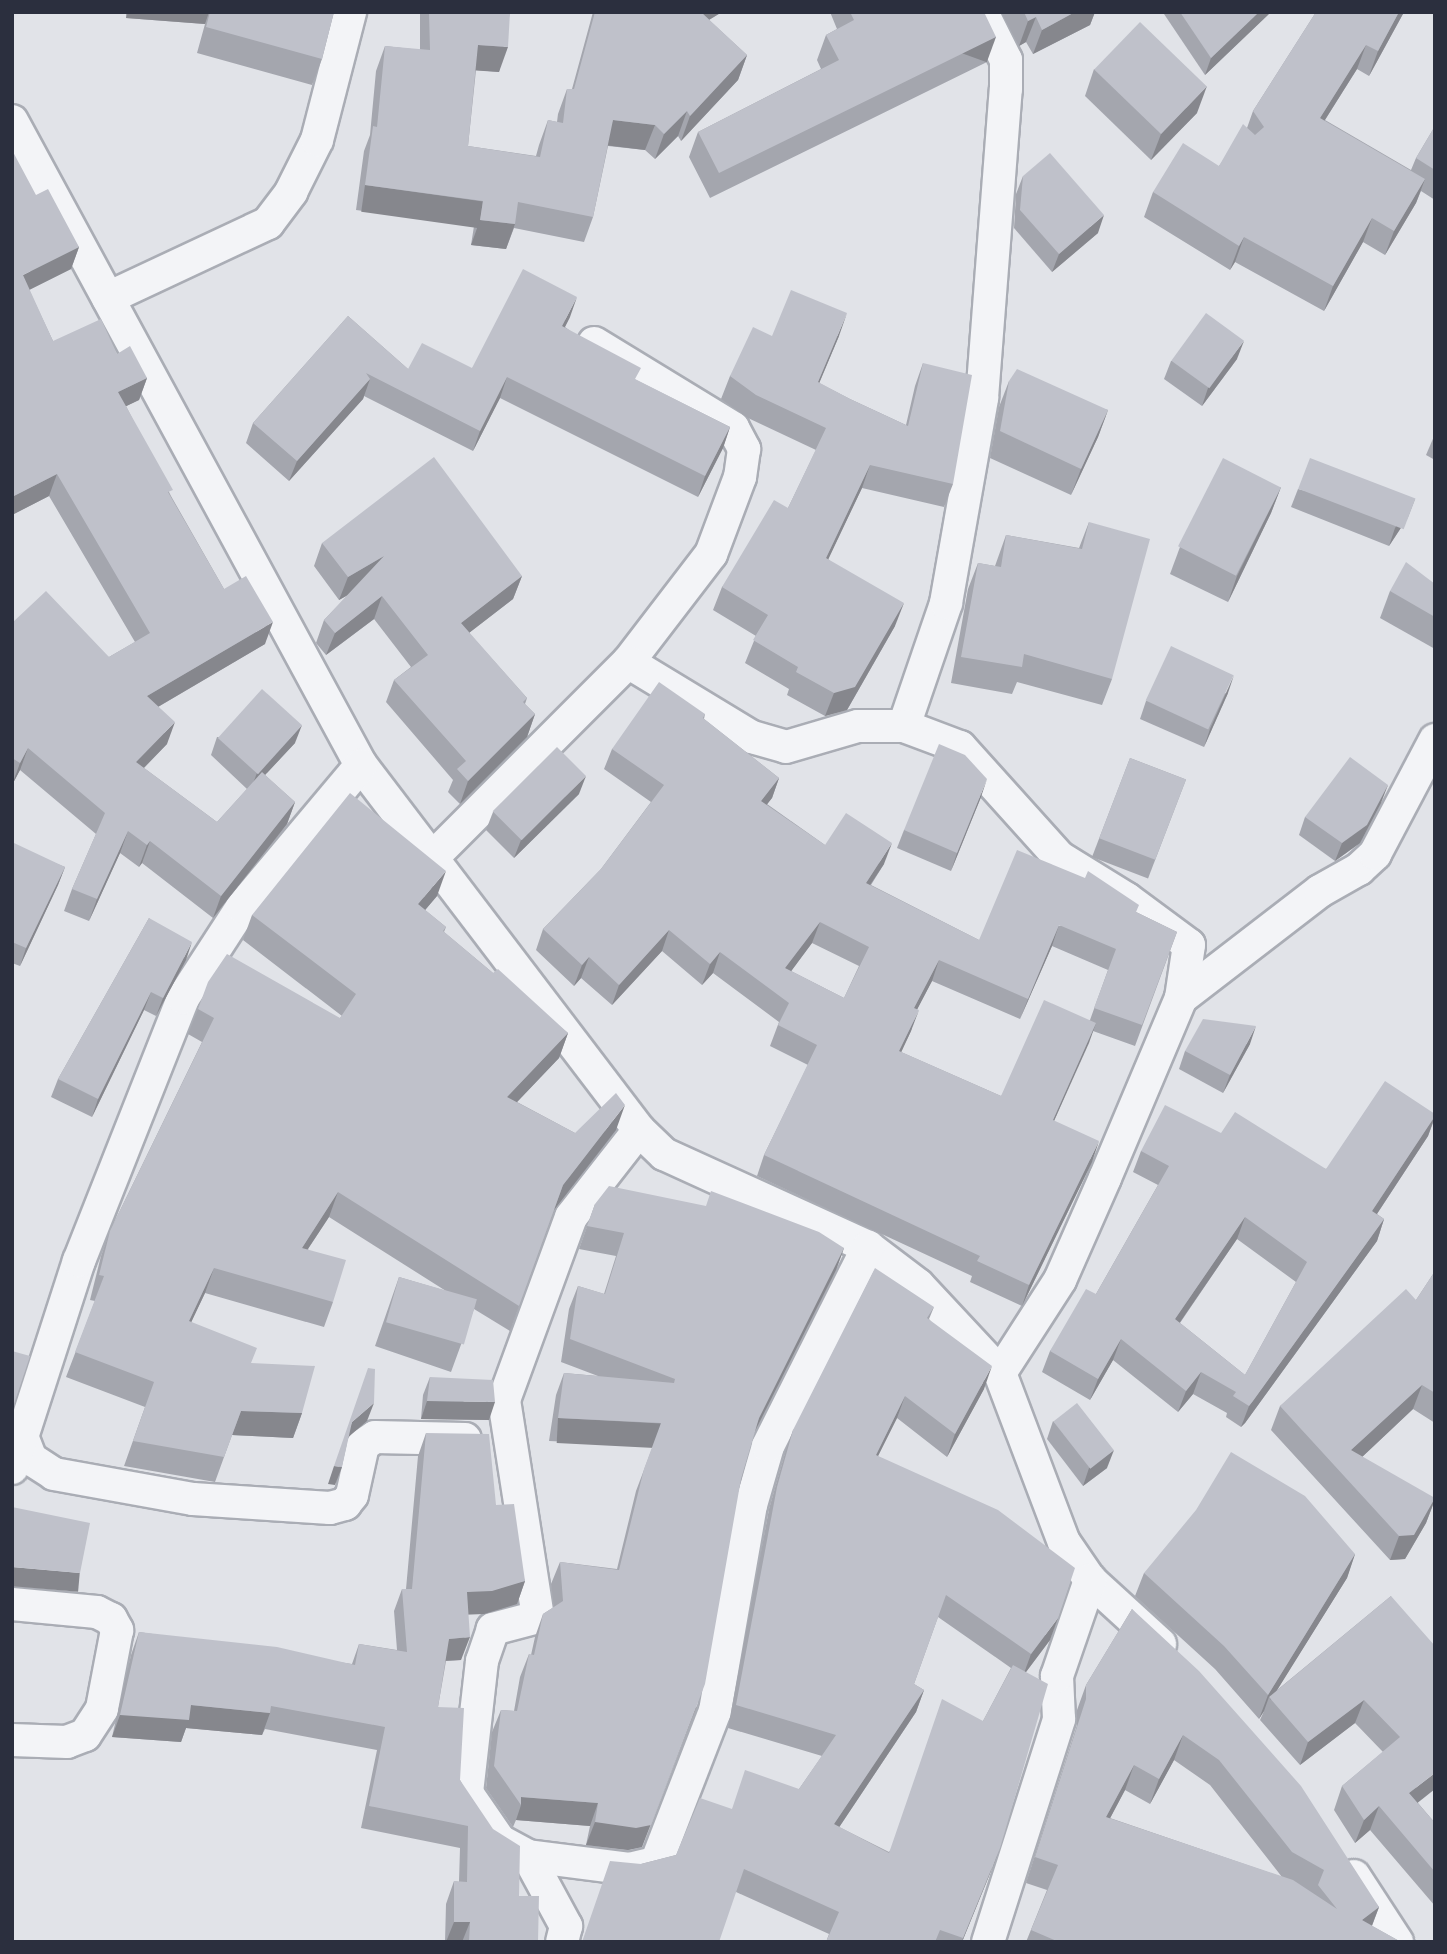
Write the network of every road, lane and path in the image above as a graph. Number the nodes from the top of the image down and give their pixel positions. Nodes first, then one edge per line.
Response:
1 (350, 12) edge
2 (982, 12) edge
3 (12, 121) edge
4 (108, 298) junction
5 (594, 343) edge
6 (628, 662) junction
7 (904, 726) junction
8 (1435, 740) edge
9 (360, 765) junction
10 (433, 858) junction
11 (1181, 998) junction
12 (639, 1130) junction
13 (868, 1247) junction
14 (1000, 1373) junction
15 (22, 1436) junction
16 (507, 1439) junction
17 (12, 1468) edge
18 (1090, 1580) junction
19 (12, 1604) edge
20 (1182, 1664) edge
21 (12, 1740) edge
22 (1336, 1847) edge
23 (527, 1856) junction
24 (562, 1942) edge
25 (988, 1942) edge
26 (1397, 1942) edge

1 - 4 street
2 - 7 street
3 - 4 street
4 - 9 street
5 - 6 street
6 - 7 street
6 - 10 street
7 - 11 street
8 - 11 street
9 - 10 street
9 - 15 street
10 - 12 street
11 - 14 street
12 - 13 street
12 - 16 street
13 - 14 street
13 - 23 street
14 - 18 street
15 - 16 street
15 - 17 street
16 - 23 street
18 - 20 street
18 - 25 street
19 - 21 street
22 - 26 street
23 - 24 street

